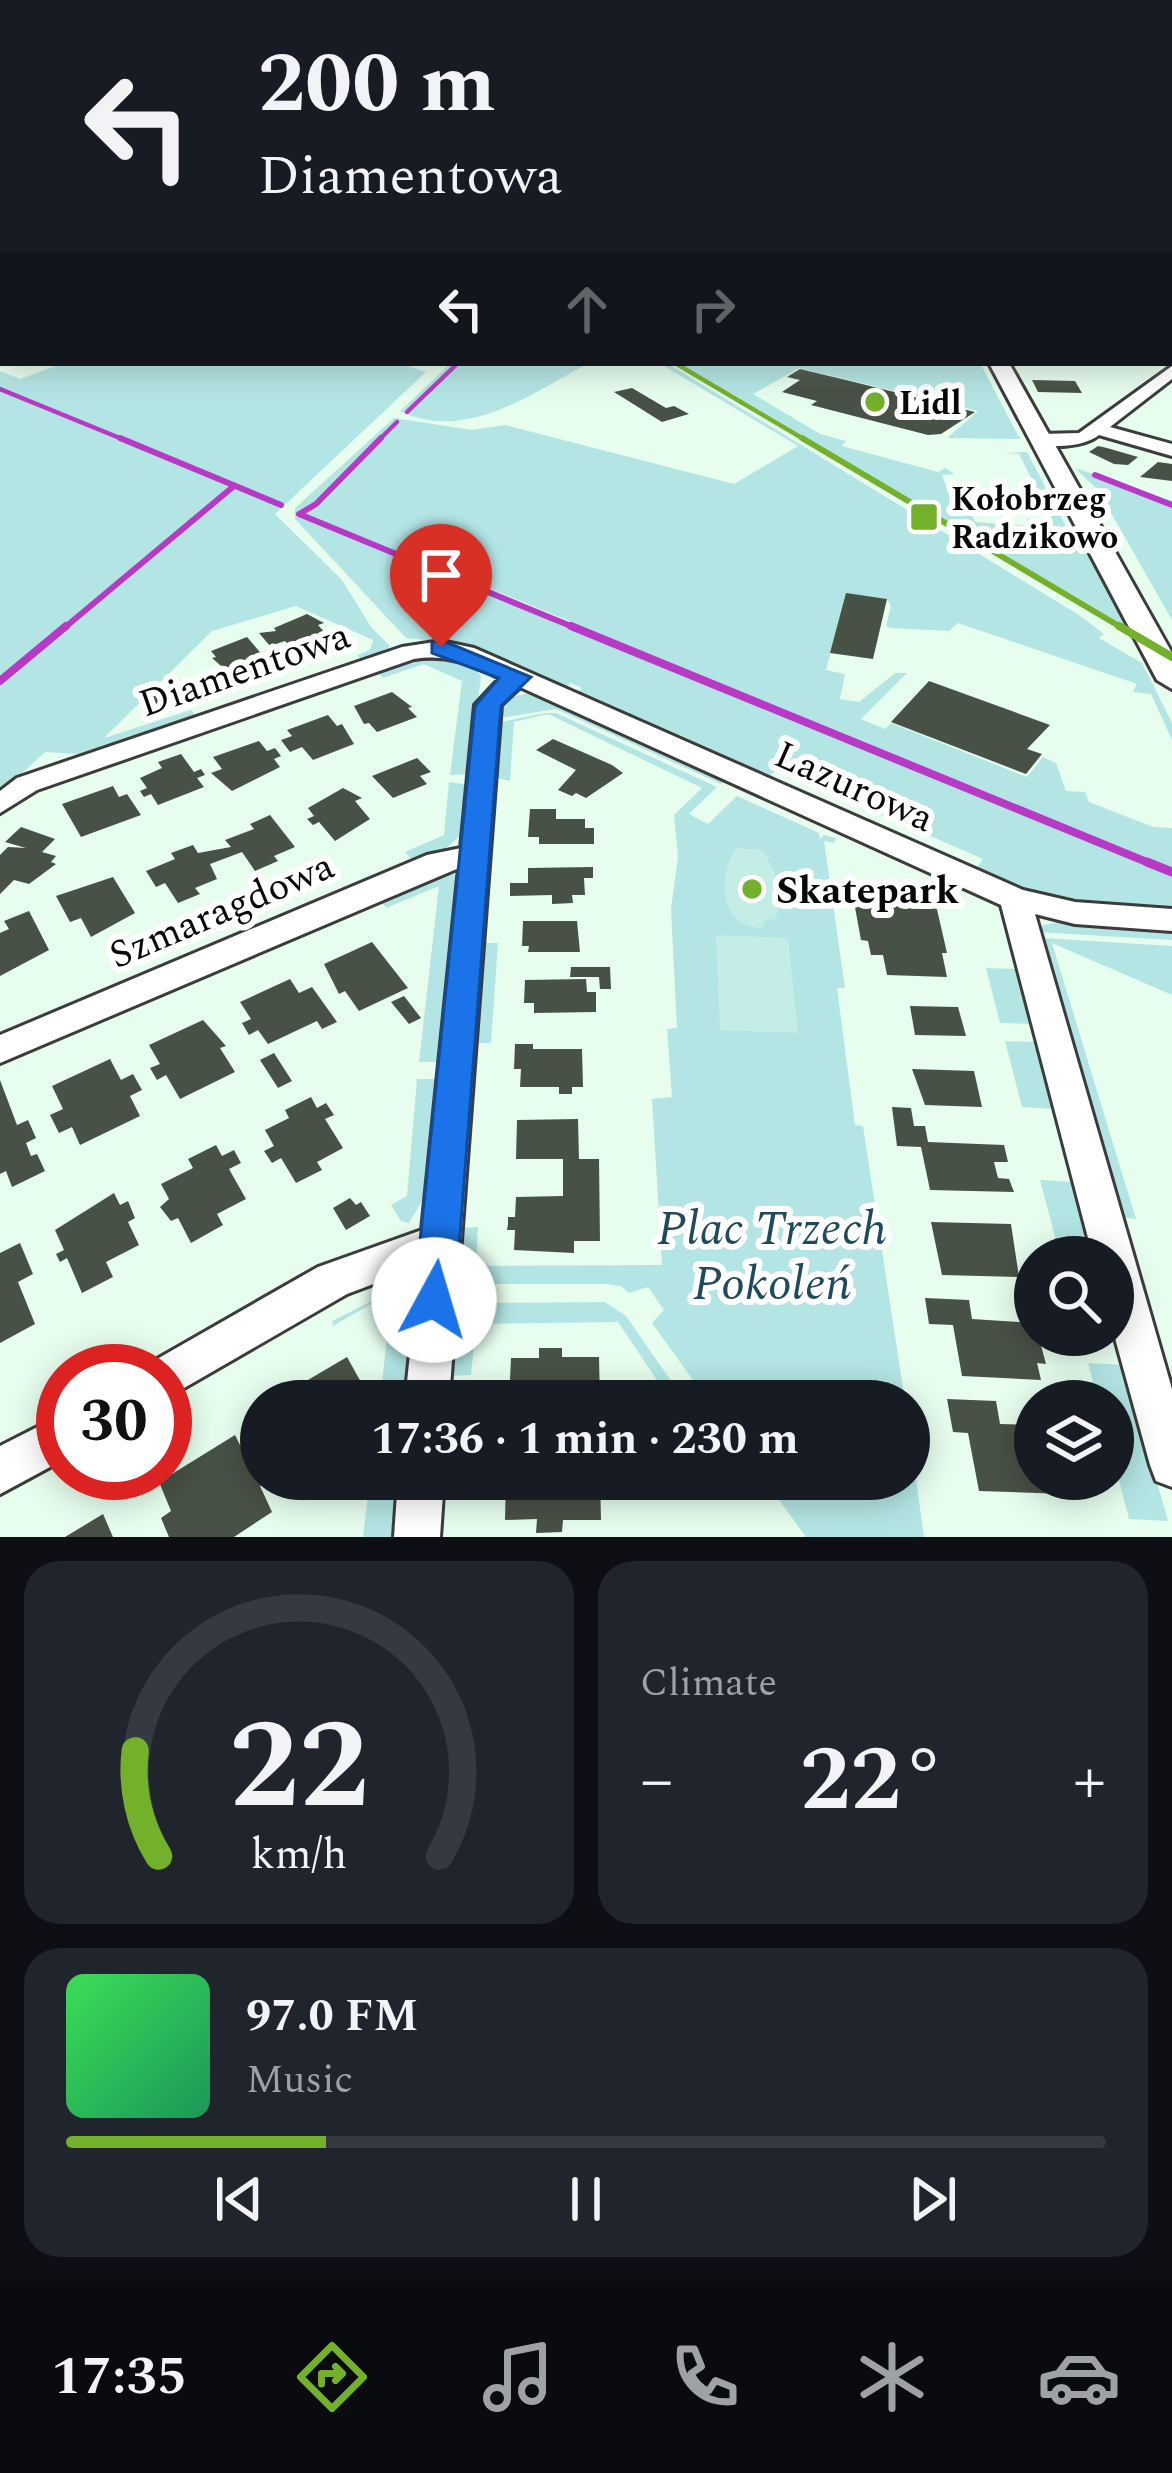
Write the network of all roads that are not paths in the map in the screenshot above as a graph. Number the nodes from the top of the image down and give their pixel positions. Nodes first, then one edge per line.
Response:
1 (1000, 366) edge
2 (1172, 370) edge
3 (1096, 429) junction
4 (1042, 440) junction
5 (1172, 450) edge
6 (519, 677) junction
7 (1172, 680) edge
8 (0, 804) edge
9 (478, 854) junction
10 (1015, 898) junction
11 (1172, 920) edge
12 (0, 1050) edge
13 (1107, 1236) edge
14 (440, 1244) junction
15 (1134, 1331) edge
16 (192, 1363) edge
17 (429, 1380) edge
18 (36, 1451) edge
19 (1172, 1465) edge
20 (0, 1471) edge
21 (420, 1500) edge
22 (417, 1537) edge

1 - 4 street
2 - 3 street
3 - 4 street
3 - 5 street
4 - 7 street
6 - 8 street, Diamentowa
6 - 9 street
6 - 10 street, Lazurowa
9 - 12 street, Szmaragdowa
9 - 14 street
10 - 11 street, Lazurowa
10 - 13 street
14 - 16 street
14 - 17 street
15 - 19 street
18 - 20 street
21 - 22 street

